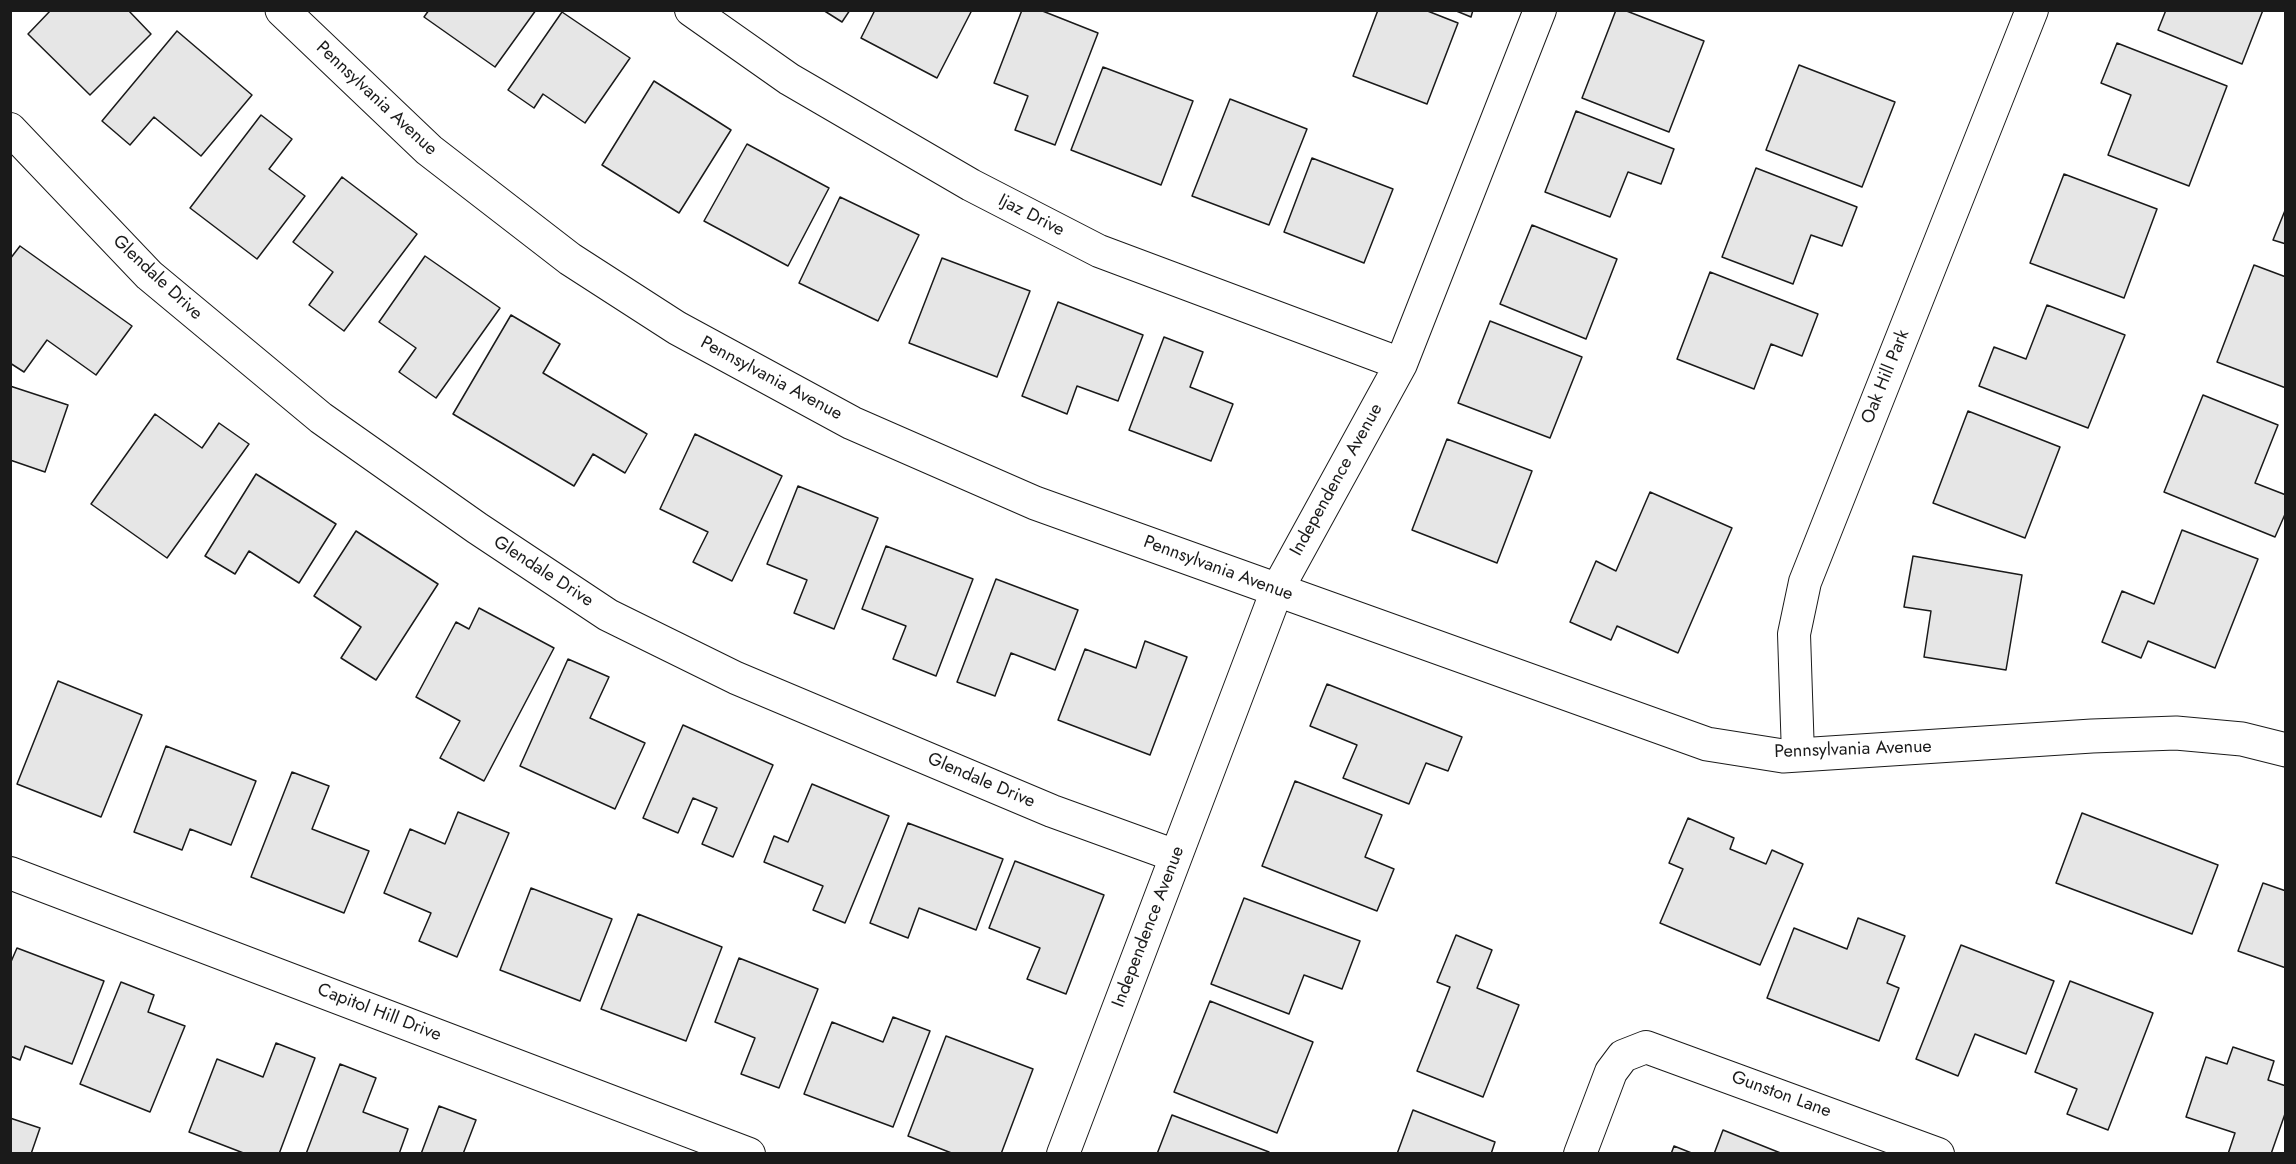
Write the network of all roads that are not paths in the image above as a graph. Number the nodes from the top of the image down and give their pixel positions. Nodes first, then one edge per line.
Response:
1 (282, 10) edge
2 (691, 10) edge
3 (1540, 10) edge
4 (2032, 10) edge
5 (10, 129) edge
6 (1401, 364) junction
7 (1277, 590) junction
8 (2286, 750) edge
9 (1798, 755) junction
10 (1176, 856) junction
11 (10, 873) edge
12 (748, 1154) edge
13 (1064, 1154) edge
14 (1580, 1154) edge
15 (1938, 1154) edge

1 - 7 street, Pennsylvania Avenue
2 - 6 street, Ijaz Drive
3 - 6 street, Independence Avenue
4 - 9 street, Oak Hill Park
5 - 10 street, Glendale Drive
6 - 7 street, Independence Avenue
7 - 9 street, Pennsylvania Avenue
7 - 10 street, Independence Avenue
8 - 9 street, Pennsylvania Avenue
10 - 13 street, Independence Avenue
11 - 12 street, Capitol Hill Drive
14 - 15 street, Gunston Lane

